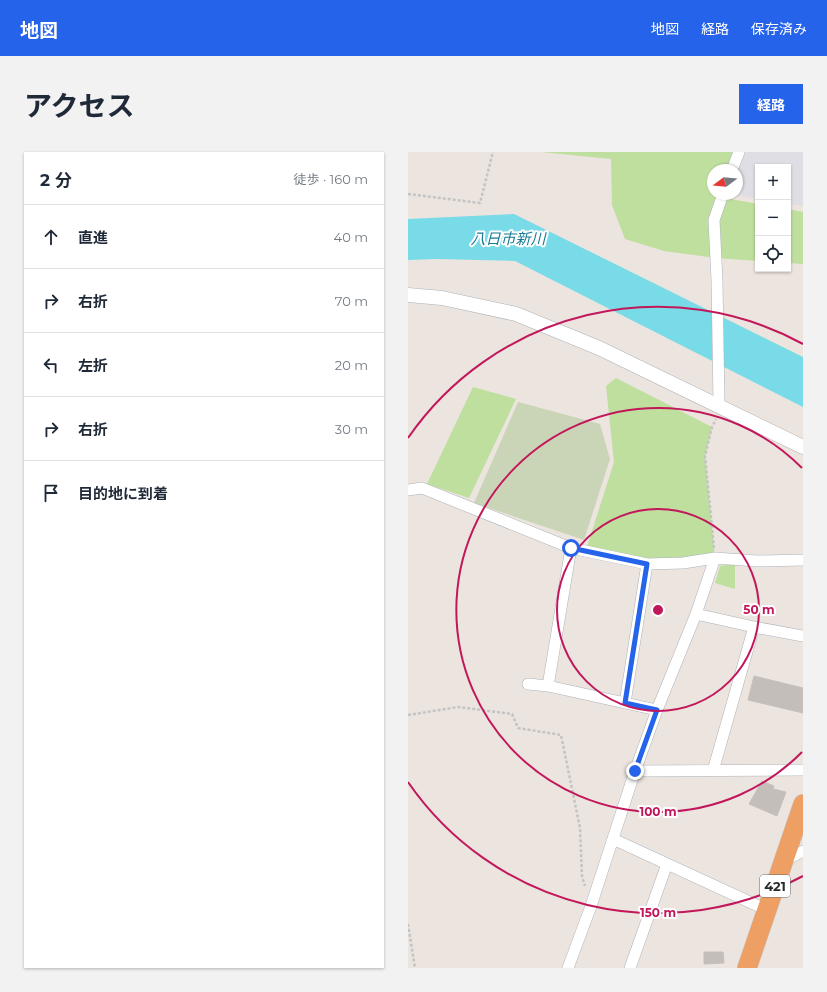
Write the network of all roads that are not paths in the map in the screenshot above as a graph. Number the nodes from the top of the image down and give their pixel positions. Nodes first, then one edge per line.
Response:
1 (739, 152) edge
2 (734, 164) edge
3 (721, 200) edge
4 (408, 295) edge
5 (719, 405) junction
6 (803, 447) edge
7 (408, 490) edge
8 (571, 548) junction
9 (715, 558) junction
10 (803, 560) edge
11 (647, 564) junction
12 (696, 614) junction
13 (754, 627) junction
14 (803, 636) edge
15 (528, 684) dead end
16 (548, 686) junction
17 (625, 703) junction
18 (657, 710) junction
19 (803, 770) edge
20 (635, 771) junction
21 (714, 771) junction
22 (803, 804) edge
23 (613, 839) junction
24 (803, 852) edge
25 (784, 861) junction
26 (667, 864) junction
27 (767, 910) junction
28 (568, 968) edge
29 (630, 968) edge
30 (747, 968) edge

1 - 2 street
3 - 5 street
4 - 5 street
5 - 6 street
7 - 8 street
8 - 11 street
8 - 16 street
9 - 10 street
9 - 11 street
9 - 12 street
11 - 17 street
12 - 13 street
12 - 18 street
13 - 14 street
13 - 21 street
15 - 16 street
16 - 17 street
17 - 18 street
18 - 20 street
19 - 21 street
20 - 21 street
20 - 23 street
22 - 25 highway, 421
23 - 26 street
23 - 28 street
24 - 25 street
25 - 27 highway, 421
26 - 27 street
26 - 29 street
27 - 30 highway, 421

